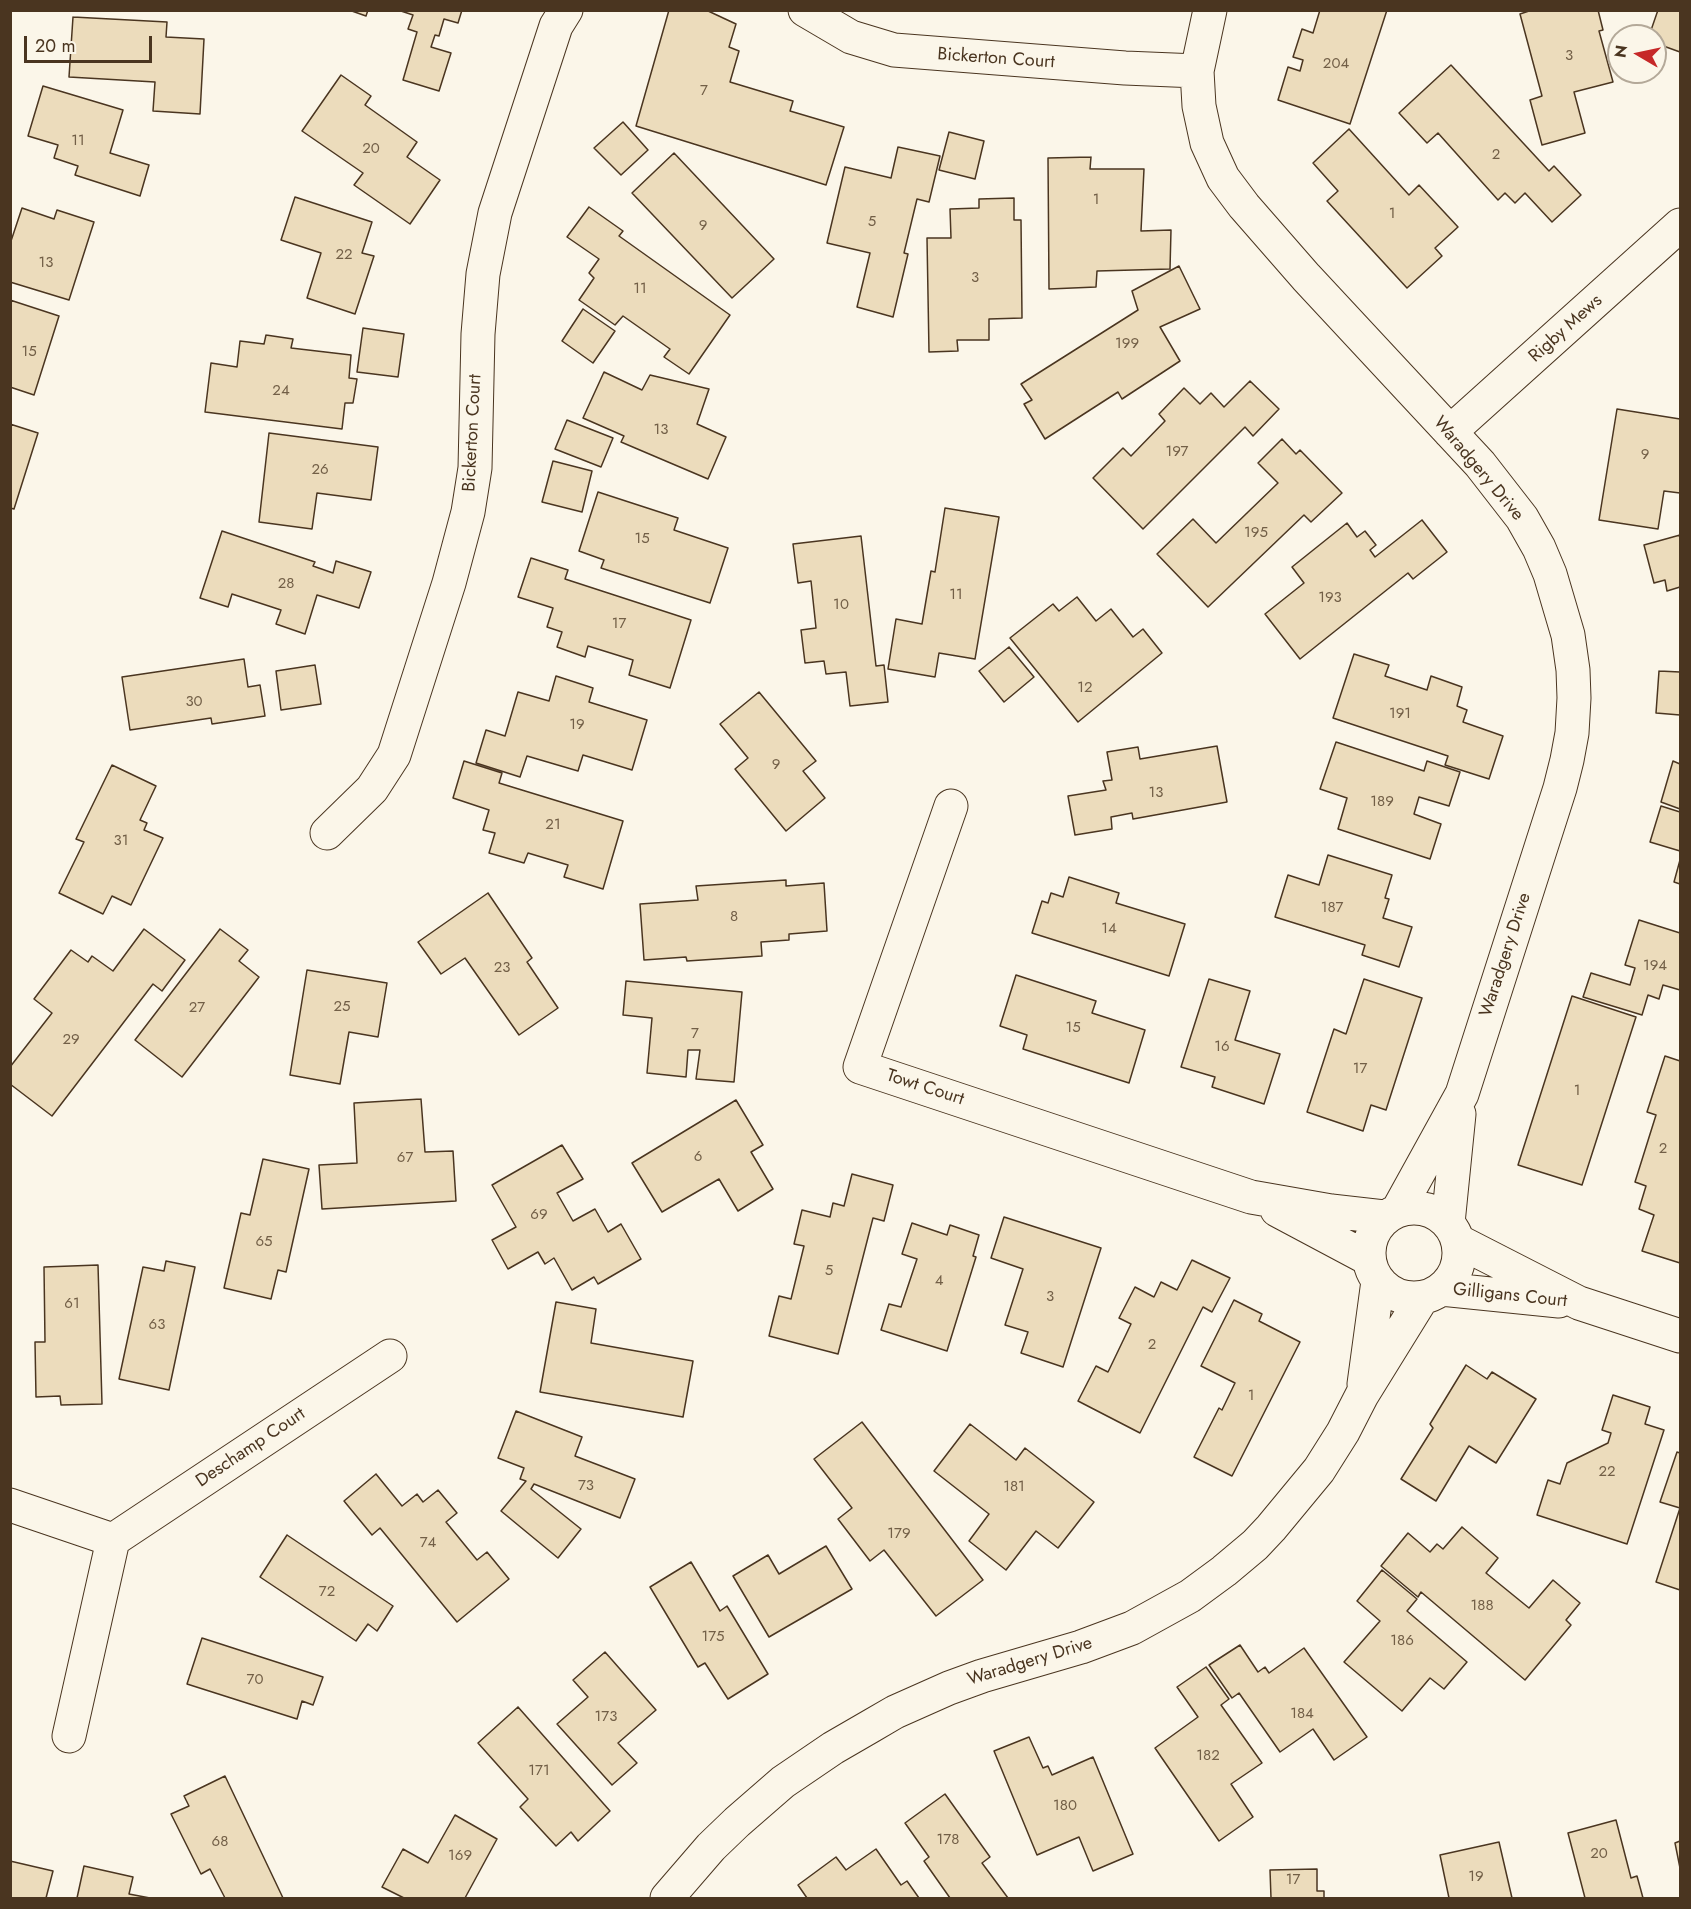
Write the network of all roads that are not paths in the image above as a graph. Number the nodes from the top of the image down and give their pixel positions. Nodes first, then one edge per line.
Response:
1 (566, 10) edge
2 (805, 10) edge
3 (1210, 10) edge
4 (1197, 71) junction
5 (1680, 225) edge
6 (1450, 432) junction
7 (951, 806) dead end
8 (327, 833) dead end
9 (1462, 1094) junction
10 (1251, 1197) junction
11 (1391, 1214) junction
12 (1453, 1232) junction
13 (1373, 1270) junction
14 (1431, 1294) junction
15 (1579, 1303) junction
16 (1680, 1336) edge
17 (390, 1356) dead end
18 (1362, 1395) junction
19 (10, 1505) edge
20 (113, 1540) junction
21 (69, 1736) dead end
22 (666, 1899) edge

1 - 8 street, Bickerton Court
2 - 4 street, Bickerton Court
3 - 4 street, Waradgery Drive
4 - 6 street, Waradgery Drive
5 - 6 street, Rigby Mews
6 - 9 street, Waradgery Drive
7 - 10 street, Towt Court
9 - 11 street, Waradgery Drive
9 - 12 street, Waradgery Drive
10 - 11 street, Towt Court
10 - 13 street, Towt Court
11 - 12 street
11 - 13 street
12 - 14 street
12 - 15 street, Gilligans Court
13 - 14 street
13 - 18 street, Waradgery Drive
14 - 15 street, Gilligans Court
14 - 18 street, Waradgery Drive
15 - 16 street, Gilligans Court
17 - 20 street, Deschamp Court
18 - 22 street, Waradgery Drive
19 - 20 street
20 - 21 street

